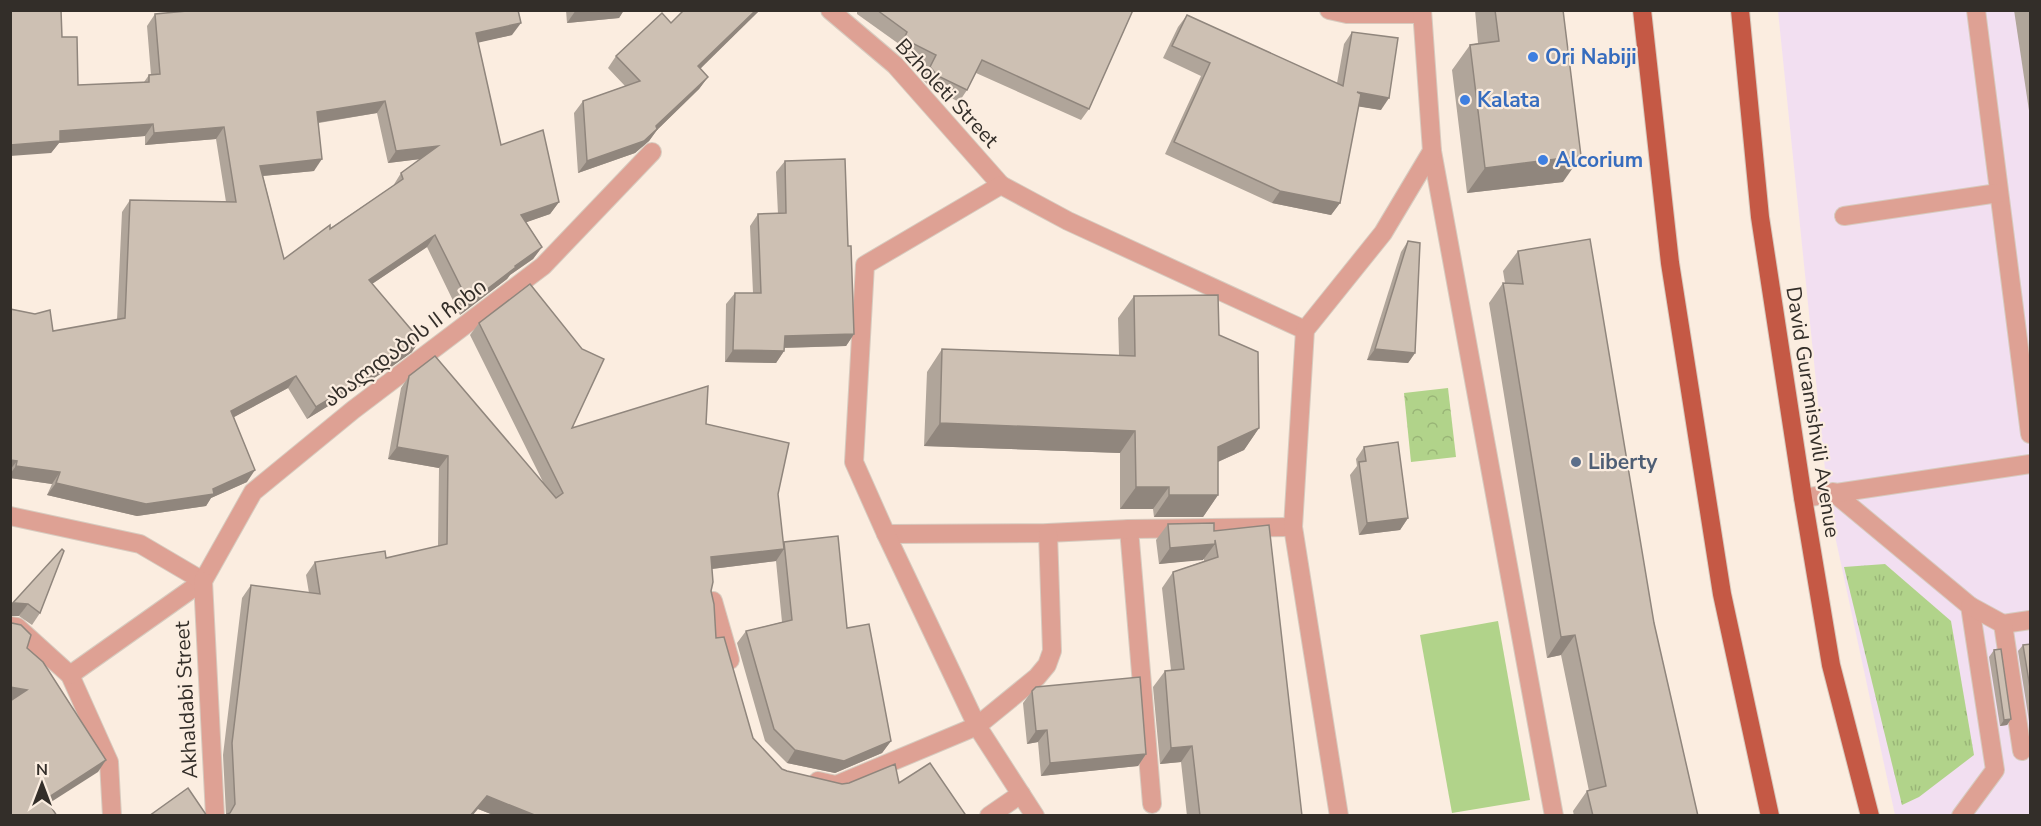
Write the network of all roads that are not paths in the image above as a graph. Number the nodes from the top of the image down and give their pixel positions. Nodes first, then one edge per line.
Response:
1 (830, 10) edge
2 (1329, 10) edge
3 (1642, 10) edge
4 (1740, 10) edge
5 (1976, 10) edge
6 (1421, 12) edge
7 (1432, 151) junction
8 (652, 152) edge
9 (1001, 185) junction
10 (1998, 193) junction
11 (1844, 216) dead end
12 (1305, 330) junction
13 (2031, 434) edge
14 (2031, 464) edge
15 (1833, 492) junction
16 (1803, 498) junction
17 (10, 516) edge
18 (1293, 526) junction
19 (1129, 529) junction
20 (1048, 533) junction
21 (886, 534) junction
22 (202, 581) junction
23 (713, 601) edge
24 (1970, 606) junction
25 (2003, 624) junction
26 (2030, 624) edge
27 (10, 626) edge
28 (70, 675) junction
29 (736, 680) edge
30 (977, 726) junction
31 (2026, 750) edge
32 (1995, 770) junction
33 (803, 778) edge
34 (1021, 794) junction
35 (1152, 804) dead end
36 (112, 816) edge
37 (215, 816) edge
38 (989, 816) edge
39 (1035, 816) edge
40 (1339, 816) edge
41 (1554, 816) edge
42 (1770, 816) edge
43 (1870, 816) edge
44 (1961, 816) edge

1 - 9 street, Bzholeti Street
2 - 6 street
3 - 42 main road
4 - 16 main road, David Guramishvili Avenue
5 - 10 street
6 - 7 street
7 - 12 street
7 - 41 street
8 - 22 street, ახალდაბის II ჩიხი
9 - 12 street
9 - 21 street
10 - 11 street
10 - 13 street
12 - 18 street
14 - 15 street
15 - 16 street
15 - 24 street
16 - 43 main road, David Guramishvili Avenue
17 - 22 street
18 - 19 street
18 - 40 street
19 - 20 street
19 - 35 street
20 - 21 street
20 - 30 street
21 - 30 street
22 - 28 street
22 - 37 street, Akhaldabi Street
23 - 29 street
24 - 25 street
24 - 32 street
25 - 26 street
25 - 31 street
27 - 28 street
28 - 36 street
30 - 33 street
30 - 34 street
31 - 32 street
32 - 44 street
34 - 38 street
34 - 39 street

